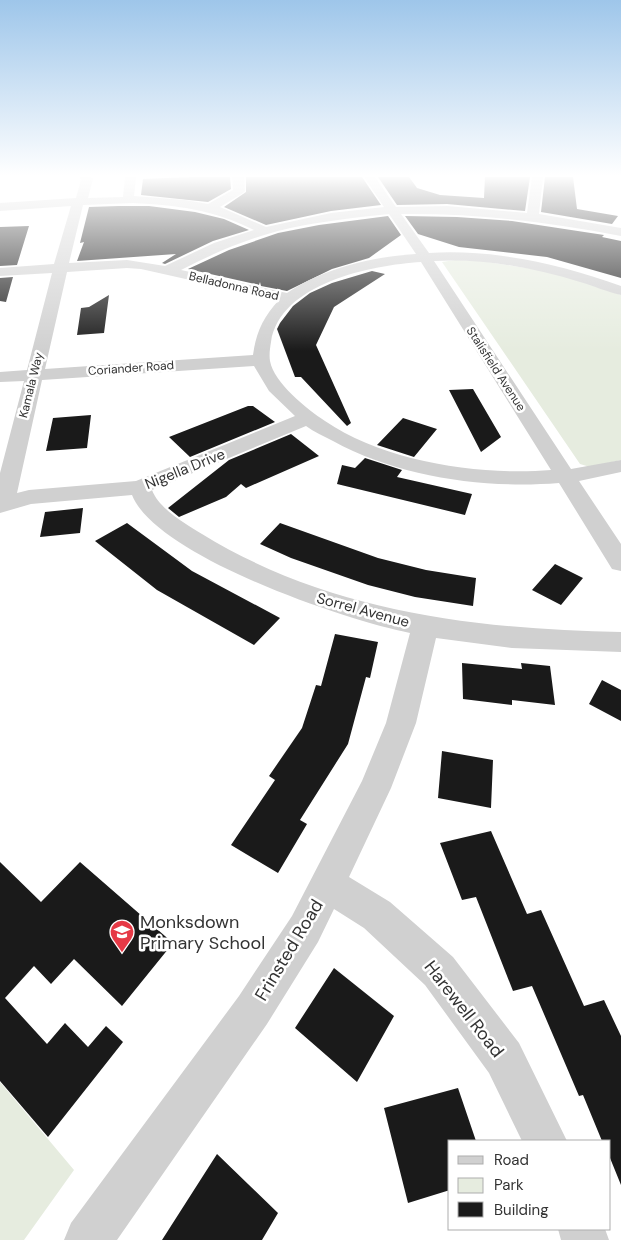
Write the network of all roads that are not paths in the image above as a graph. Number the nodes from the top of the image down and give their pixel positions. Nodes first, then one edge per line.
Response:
1 (68, 235) edge
2 (249, 235) edge
3 (410, 235) edge
4 (426, 259) junction
5 (60, 268) junction
6 (166, 271) junction
7 (0, 272) edge
8 (621, 291) edge
9 (289, 298) junction
10 (261, 360) junction
11 (34, 375) junction
12 (0, 377) edge
13 (306, 419) junction
14 (621, 466) edge
15 (566, 478) junction
16 (140, 487) junction
17 (5, 504) edge
18 (621, 563) edge
19 (425, 627) junction
20 (621, 642) edge
21 (328, 885) junction
22 (545, 1140) edge
23 (88, 1240) edge

1 - 5 street, Kamala Way
2 - 6 street
3 - 4 street, Stalisfield Avenue
4 - 8 street
4 - 9 street
4 - 15 street, Stalisfield Avenue
5 - 6 street, Belladonna Road
5 - 7 street, Belladonna Road
5 - 11 street, Kamala Way
6 - 9 street, Belladonna Road
9 - 10 street
10 - 11 street, Coriander Road
10 - 13 street
11 - 12 street, Coriander Road
11 - 17 street, Kamala Way
13 - 15 street
13 - 16 street, Nigella Drive
14 - 15 street
15 - 18 street, Stalisfield Avenue
16 - 17 street, Nigella Drive
16 - 19 street, Sorrel Avenue
19 - 20 street, Sorrel Avenue
19 - 21 street, Frinsted Road
21 - 22 street, Harewell Road
21 - 23 street, Frinsted Road

